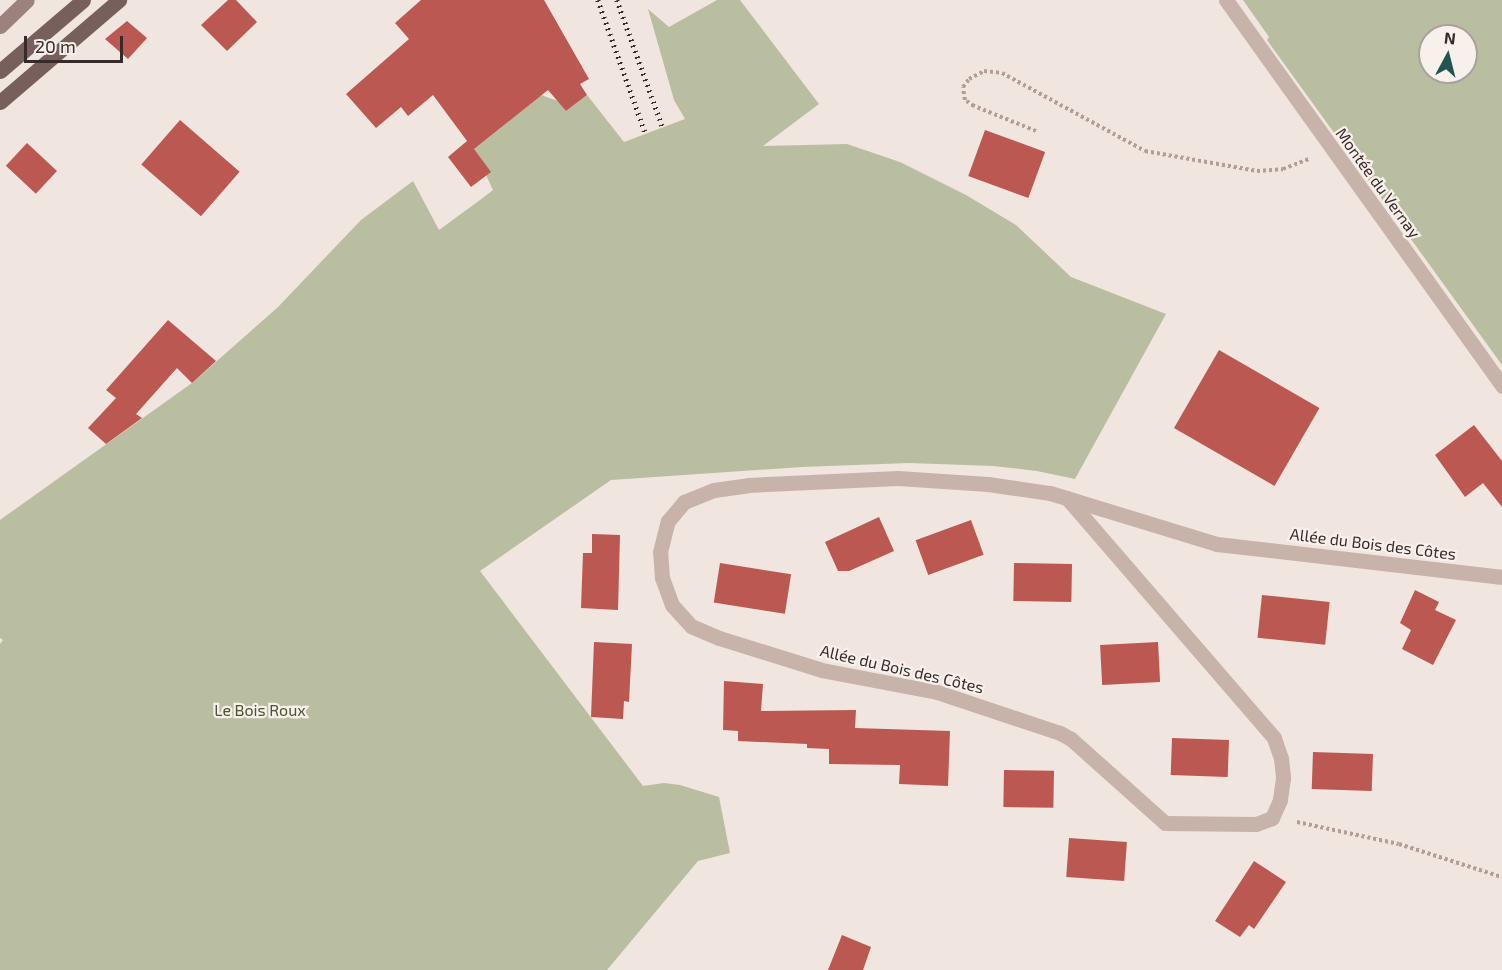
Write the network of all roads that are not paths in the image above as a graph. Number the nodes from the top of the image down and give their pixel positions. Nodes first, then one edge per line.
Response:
1 (27, 0) edge
2 (83, 0) edge
3 (119, 0) edge
4 (1226, 0) edge
5 (0, 26) edge
6 (0, 71) edge
7 (0, 102) edge
8 (1502, 386) edge
9 (1067, 498) junction
10 (1502, 577) edge

1 - 5 main road
2 - 6 main road
3 - 7 main road
4 - 8 street, Montée du Vernay
9 - 9 street, Allée du Bois des Côtes
9 - 10 street, Allée du Bois des Côtes

